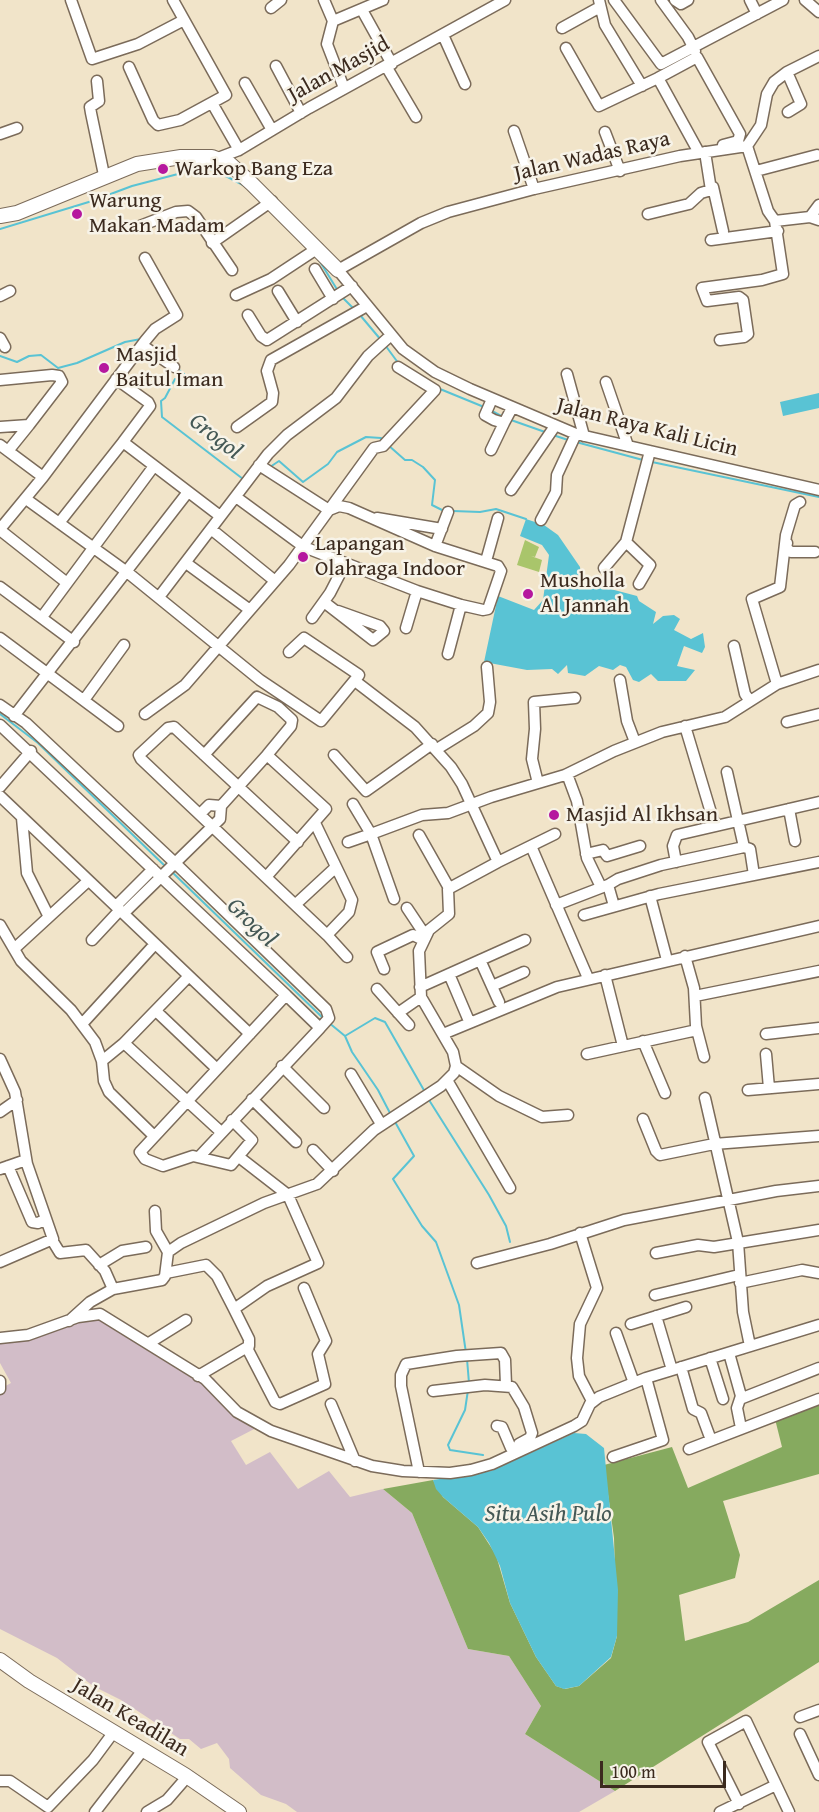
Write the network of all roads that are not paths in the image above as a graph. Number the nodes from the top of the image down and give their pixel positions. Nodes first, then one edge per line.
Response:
1 (71, 0) edge
2 (173, 0) edge
3 (281, 0) edge
4 (324, 0) edge
5 (383, 0) edge
6 (504, 0) edge
7 (614, 0) edge
8 (661, 0) edge
9 (675, 0) edge
10 (688, 0) edge
11 (750, 0) edge
12 (783, 0) edge
13 (805, 0) edge
14 (599, 3) edge
15 (271, 8) dead end
16 (484, 8) edge
17 (362, 10) junction
18 (819, 12) edge
19 (757, 14) junction
20 (184, 20) junction
21 (333, 21) junction
22 (562, 28) dead end
23 (443, 35) junction
24 (566, 48) dead end
25 (695, 52) junction
26 (819, 56) edge
27 (389, 65) junction
28 (276, 66) dead end
29 (129, 67) dead end
30 (787, 72) junction
31 (658, 78) junction
32 (97, 81) dead end
33 (245, 83) dead end
34 (465, 84) dead end
35 (642, 86) junction
36 (344, 88) junction
37 (212, 103) junction
38 (788, 112) dead end
39 (301, 113) junction
40 (416, 117) dead end
41 (17, 128) dead end
42 (272, 130) junction
43 (514, 131) dead end
44 (605, 132) dead end
45 (0, 134) edge
46 (747, 146) junction
47 (239, 150) junction
48 (701, 151) junction
49 (672, 152) dead end
50 (817, 155) dead end
51 (218, 159) junction
52 (620, 171) junction
53 (756, 171) junction
54 (104, 175) junction
55 (713, 187) junction
56 (534, 189) junction
57 (268, 204) junction
58 (819, 205) edge
59 (648, 214) dead end
60 (0, 216) edge
61 (814, 219) edge
62 (140, 226) dead end
63 (777, 226) junction
64 (723, 231) dead end
65 (711, 240) dead end
66 (213, 243) junction
67 (315, 251) junction
68 (145, 258) dead end
69 (315, 269) dead end
70 (232, 270) dead end
71 (338, 270) junction
72 (278, 291) dead end
73 (342, 294) junction
74 (236, 295) dead end
75 (361, 309) junction
76 (248, 315) dead end
77 (297, 322) junction
78 (388, 338) junction
79 (720, 340) dead end
80 (142, 345) junction
81 (398, 366) dead end
82 (174, 367) dead end
83 (567, 374) dead end
84 (0, 380) edge
85 (116, 380) junction
86 (606, 382) dead end
87 (489, 406) junction
88 (508, 416) junction
89 (29, 425) junction
90 (0, 427) edge
91 (237, 427) dead end
92 (551, 431) junction
93 (576, 438) junction
94 (123, 442) junction
95 (628, 446) junction
96 (4, 448) edge
97 (491, 450) dead end
98 (648, 458) junction
99 (259, 465) junction
100 (154, 466) junction
101 (43, 477) junction
102 (511, 490) dead end
103 (819, 490) edge
104 (188, 492) junction
105 (802, 493) junction
106 (236, 497) junction
107 (26, 499) junction
108 (329, 510) junction
109 (448, 512) dead end
110 (220, 516) junction
111 (370, 518) junction
112 (498, 518) dead end
113 (541, 520) dead end
114 (59, 523) junction
115 (211, 529) junction
116 (442, 529) junction
117 (0, 530) edge
118 (626, 542) junction
119 (304, 546) junction
120 (435, 546) junction
121 (94, 547) junction
122 (815, 552) dead end
123 (486, 561) junction
124 (186, 563) junction
125 (345, 564) junction
126 (604, 568) dead end
127 (128, 572) junction
128 (275, 581) junction
129 (68, 583) junction
130 (639, 584) dead end
131 (0, 587) edge
132 (417, 591) junction
133 (159, 597) junction
134 (324, 602) junction
135 (461, 605) junction
136 (250, 610) junction
137 (338, 611) dead end
138 (42, 617) junction
139 (312, 618) dead end
140 (406, 628) dead end
141 (0, 638) edge
142 (74, 642) junction
143 (124, 645) dead end
144 (220, 646) junction
145 (734, 646) dead end
146 (289, 652) dead end
147 (448, 654) dead end
148 (487, 667) dead end
149 (819, 670) edge
150 (49, 674) junction
151 (620, 680) dead end
152 (356, 681) junction
153 (777, 684) junction
154 (575, 698) dead end
155 (84, 700) junction
156 (750, 701) junction
157 (0, 705) edge
158 (145, 714) dead end
159 (819, 714) edge
160 (14, 716) junction
161 (787, 722) dead end
162 (0, 725) edge
163 (118, 726) dead end
164 (685, 726) junction
165 (635, 742) junction
166 (434, 746) junction
167 (31, 751) junction
168 (204, 755) junction
169 (267, 755) junction
170 (334, 755) dead end
171 (727, 772) dead end
172 (567, 774) junction
173 (538, 783) junction
174 (0, 787) edge
175 (238, 788) junction
176 (0, 796) edge
177 (819, 802) edge
178 (353, 804) dead end
179 (469, 805) junction
180 (221, 806) junction
181 (789, 809) junction
182 (200, 814) junction
183 (22, 818) junction
184 (738, 820) junction
185 (315, 823) junction
186 (212, 826) junction
187 (715, 826) junction
188 (371, 834) junction
189 (555, 834) dead end
190 (419, 835) dead end
191 (795, 841) dead end
192 (298, 842) junction
193 (348, 842) dead end
194 (531, 846) junction
195 (640, 846) dead end
196 (744, 847) junction
197 (586, 854) junction
198 (498, 862) junction
199 (676, 862) junction
200 (819, 862) edge
201 (173, 863) junction
202 (336, 867) junction
203 (159, 872) junction
204 (753, 874) junction
205 (267, 876) junction
206 (88, 881) junction
207 (604, 886) junction
208 (449, 888) junction
209 (650, 896) junction
210 (394, 899) dead end
211 (296, 904) junction
212 (556, 905) junction
213 (614, 906) junction
214 (406, 908) dead end
215 (120, 910) junction
216 (584, 915) dead end
217 (49, 917) junction
218 (0, 925) edge
219 (819, 926) edge
220 (327, 935) junction
221 (424, 938) junction
222 (92, 940) dead end
223 (525, 940) dead end
224 (155, 944) junction
225 (14, 949) junction
226 (685, 956) junction
227 (347, 957) dead end
228 (480, 960) junction
229 (667, 960) junction
230 (384, 969) dead end
231 (819, 970) edge
232 (524, 972) dead end
233 (449, 974) junction
234 (605, 975) junction
235 (189, 976) junction
236 (588, 978) junction
237 (492, 986) junction
238 (377, 990) dead end
239 (420, 992) junction
240 (286, 995) junction
241 (695, 996) junction
242 (499, 1002) dead end
243 (156, 1011) junction
244 (398, 1013) junction
245 (469, 1021) junction
246 (325, 1023) junction
247 (82, 1024) junction
248 (409, 1025) dead end
249 (819, 1028) edge
250 (697, 1030) junction
251 (250, 1034) junction
252 (443, 1034) junction
253 (766, 1034) dead end
254 (643, 1041) junction
255 (124, 1043) junction
256 (623, 1046) junction
257 (587, 1053) dead end
258 (766, 1054) dead end
259 (704, 1057) dead end
260 (0, 1059) edge
261 (102, 1061) junction
262 (282, 1066) junction
263 (456, 1066) junction
264 (217, 1069) junction
265 (351, 1074) dead end
266 (447, 1080) junction
267 (819, 1084) edge
268 (769, 1088) junction
269 (748, 1090) dead end
270 (665, 1093) dead end
271 (705, 1098) dead end
272 (252, 1099) junction
273 (17, 1100) junction
274 (186, 1101) junction
275 (324, 1108) dead end
276 (0, 1112) edge
277 (568, 1115) dead end
278 (643, 1119) dead end
279 (232, 1120) junction
280 (385, 1122) junction
281 (221, 1132) junction
282 (153, 1135) junction
283 (819, 1136) edge
284 (296, 1142) dead end
285 (714, 1144) junction
286 (313, 1150) dead end
287 (199, 1156) junction
288 (239, 1157) junction
289 (26, 1160) junction
290 (4, 1167) edge
291 (333, 1171) junction
292 (819, 1186) edge
293 (510, 1188) dead end
294 (288, 1196) junction
295 (729, 1200) junction
296 (155, 1211) dead end
297 (46, 1219) junction
298 (819, 1230) edge
299 (580, 1233) junction
300 (52, 1240) junction
301 (738, 1242) junction
302 (146, 1247) dead end
303 (168, 1252) junction
304 (656, 1253) dead end
305 (0, 1262) edge
306 (477, 1263) dead end
307 (99, 1264) junction
308 (819, 1273) edge
309 (166, 1274) junction
310 (739, 1279) junction
311 (304, 1288) dead end
312 (113, 1289) junction
313 (655, 1295) dead end
314 (686, 1307) dead end
315 (234, 1309) junction
316 (656, 1316) junction
317 (186, 1320) dead end
318 (69, 1321) junction
319 (631, 1324) dead end
320 (819, 1325) edge
321 (616, 1333) dead end
322 (0, 1338) edge
323 (149, 1343) junction
324 (750, 1346) junction
325 (247, 1348) junction
326 (729, 1353) junction
327 (710, 1359) junction
328 (819, 1368) edge
329 (676, 1369) junction
330 (198, 1376) junction
331 (646, 1378) junction
332 (0, 1381) edge
333 (634, 1383) junction
334 (506, 1386) junction
335 (0, 1389) edge
336 (433, 1392) dead end
337 (723, 1399) dead end
338 (740, 1399) junction
339 (819, 1399) edge
340 (592, 1401) junction
341 (331, 1404) dead end
342 (497, 1426) dead end
343 (741, 1428) junction
344 (711, 1440) junction
345 (511, 1448) junction
346 (689, 1449) dead end
347 (613, 1457) dead end
348 (356, 1461) junction
349 (419, 1472) junction
350 (450, 1473) junction
351 (0, 1660) edge
352 (819, 1710) edge
353 (800, 1717) dead end
354 (111, 1732) junction
355 (800, 1734) dead end
356 (143, 1750) junction
357 (819, 1775) edge
358 (187, 1777) junction
359 (0, 1781) edge
360 (776, 1785) junction
361 (739, 1804) junction
362 (45, 1810) edge
363 (95, 1812) edge
364 (147, 1812) edge
365 (239, 1812) edge
366 (720, 1812) edge
367 (789, 1812) edge

1 - 20 street
2 - 20 street
3 - 15 street
4 - 21 street
5 - 17 street
6 - 16 street, Jalan Masjid
7 - 25 street
8 - 25 street
9 - 10 street
11 - 19 street
12 - 19 street
13 - 18 street
14 - 22 street
14 - 35 street
16 - 23 street, Jalan Masjid
17 - 21 street
17 - 27 street
19 - 25 street
20 - 37 street
21 - 36 street
23 - 27 street, Jalan Masjid
23 - 34 street
24 - 35 street
25 - 31 street
25 - 48 street
26 - 30 street
27 - 36 street, Jalan Masjid
27 - 40 street
28 - 39 street
29 - 37 street
30 - 38 street
30 - 46 street
31 - 35 street
31 - 48 street
32 - 54 street
33 - 42 street
36 - 39 street, Jalan Masjid
37 - 47 street
39 - 42 street, Jalan Masjid
41 - 45 street
42 - 47 street, Jalan Masjid
43 - 56 street
44 - 52 street
46 - 48 street, Jalan Wadas Raya
46 - 53 street
47 - 51 street, Jalan Masjid
48 - 49 street
48 - 52 street, Jalan Wadas Raya
48 - 55 street
50 - 53 street
51 - 54 main road
51 - 57 main road
52 - 56 street, Jalan Wadas Raya
53 - 63 street
54 - 60 main road
55 - 59 street
55 - 64 street
56 - 71 street, Jalan Wadas Raya
57 - 66 street
57 - 67 main road
58 - 61 street
61 - 63 street
62 - 66 street
63 - 65 street
63 - 79 street
66 - 70 street
67 - 71 main road
67 - 74 street
68 - 80 street
69 - 73 street
71 - 73 street, Jalan Raya Kali Licin
72 - 77 street
73 - 75 street, Jalan Raya Kali Licin
73 - 77 street
75 - 78 street, Jalan Raya Kali Licin
75 - 91 street
76 - 77 street
78 - 87 street, Jalan Raya Kali Licin
78 - 99 street
80 - 82 street
80 - 85 street
81 - 108 street
83 - 93 street
84 - 89 street
85 - 94 street
85 - 101 street
86 - 95 street
87 - 88 street, Jalan Raya Kali Licin
87 - 88 street
88 - 92 street, Jalan Raya Kali Licin
88 - 97 street
89 - 90 street
89 - 96 street
92 - 93 street, Jalan Raya Kali Licin
92 - 102 street
93 - 95 street, Jalan Raya Kali Licin
93 - 113 street
94 - 100 street
94 - 114 street
95 - 98 street, Jalan Raya Kali Licin
96 - 101 street
98 - 105 street, Jalan Raya Kali Licin
98 - 118 street
99 - 106 street
99 - 108 street
100 - 104 street
100 - 121 street
101 - 107 street
103 - 105 street, Jalan Raya Kali Licin
104 - 110 street
104 - 127 street
105 - 122 street
105 - 153 street
106 - 110 street
106 - 119 street
107 - 114 street
107 - 117 street
108 - 111 street
108 - 119 street
109 - 116 street
110 - 115 street
111 - 116 street
111 - 120 street
112 - 123 street
114 - 121 street
115 - 124 street
115 - 128 street
116 - 120 street
117 - 129 street
118 - 126 street
118 - 130 street
119 - 125 street
119 - 128 street
120 - 123 street
121 - 127 street
121 - 129 street
123 - 135 street
124 - 133 street
124 - 136 street
125 - 132 street
125 - 134 street
127 - 133 street
127 - 142 street
128 - 136 street
129 - 138 street
131 - 138 street
132 - 135 street
132 - 140 street
133 - 144 street
134 - 137 street
134 - 139 street
135 - 147 street
136 - 144 street
138 - 142 street
141 - 150 street
142 - 150 street
143 - 155 street
144 - 152 street
144 - 158 street
145 - 156 street
146 - 152 street
148 - 166 street
149 - 153 street
150 - 155 street
150 - 160 street
151 - 165 street
152 - 166 street
153 - 156 street
154 - 173 street
155 - 163 street
156 - 164 street
157 - 160 street
159 - 161 street
160 - 201 street
162 - 167 street
164 - 165 street
164 - 187 street
165 - 172 street
166 - 170 street
166 - 179 street
167 - 174 street
167 - 203 street
168 - 169 street
168 - 175 street
168 - 182 street
169 - 175 street
169 - 185 street
171 - 184 street
172 - 173 street
172 - 197 street
173 - 179 street
175 - 180 street
175 - 192 street
176 - 183 street
177 - 181 street
178 - 188 street
179 - 188 street
179 - 198 street
180 - 182 street
180 - 186 street
181 - 184 street
181 - 191 street
182 - 186 street
183 - 206 street
183 - 217 street
184 - 187 street
184 - 196 street
185 - 192 street
185 - 202 street
186 - 201 street
186 - 205 street
187 - 199 street
188 - 193 street
188 - 210 street
189 - 194 street
190 - 208 street
192 - 205 street
194 - 198 street
194 - 212 street
195 - 197 street
196 - 199 street
196 - 204 street
197 - 207 street
198 - 208 street
199 - 207 street
200 - 204 street
201 - 203 street
201 - 246 street
202 - 211 street
202 - 220 street
203 - 215 street
203 - 240 street
204 - 209 street
205 - 211 street
206 - 215 street
206 - 217 street
207 - 212 street
207 - 213 street
208 - 221 street
209 - 213 street
209 - 229 street
211 - 220 street
212 - 236 street
213 - 216 street
214 - 221 street
215 - 222 street
215 - 224 street
217 - 225 street
218 - 225 street
219 - 226 street
220 - 227 street
221 - 230 street
221 - 239 street
223 - 228 street
224 - 235 street
224 - 247 street
225 - 247 street
226 - 229 street
226 - 241 street
228 - 233 street
228 - 237 street
229 - 234 street
231 - 241 street
232 - 237 street
233 - 239 street
233 - 245 street
234 - 236 street
234 - 256 street
235 - 243 street
235 - 251 street
236 - 245 street
237 - 242 street
238 - 244 street
239 - 244 street
239 - 252 street
240 - 246 street
240 - 251 street
241 - 250 street
243 - 255 street
243 - 264 street
244 - 248 street
245 - 252 street
246 - 262 street
247 - 261 street
249 - 253 street
250 - 254 street
250 - 259 street
251 - 264 street
252 - 263 street
254 - 256 street
254 - 270 street
255 - 261 street
255 - 274 street
256 - 257 street
258 - 268 street
260 - 273 street
261 - 282 street
262 - 272 street
262 - 275 street
263 - 266 street
263 - 277 street
264 - 274 street
265 - 280 street
266 - 280 street
266 - 293 street
267 - 268 street
268 - 269 street
271 - 285 street
272 - 279 street
272 - 284 street
273 - 276 street
273 - 289 street
274 - 281 street
274 - 282 street
278 - 285 street
279 - 281 street
279 - 288 street
280 - 291 street
281 - 287 street
282 - 287 street
283 - 285 street
285 - 295 street
286 - 291 street
287 - 288 street
288 - 294 street
289 - 290 street
289 - 297 street
290 - 297 street
291 - 294 street
292 - 295 street
294 - 303 street
294 - 315 street
295 - 299 street
295 - 301 street
296 - 303 street
297 - 300 street
298 - 301 street
299 - 306 street
299 - 340 street
300 - 305 street
300 - 307 street
301 - 304 street
301 - 310 street
302 - 307 street
303 - 309 street
307 - 312 street
308 - 310 street
309 - 312 street
309 - 315 street
310 - 313 street
310 - 324 street
311 - 325 street
312 - 318 street
314 - 316 street
315 - 325 street
316 - 319 street
316 - 329 street
317 - 323 street
318 - 322 street
318 - 323 street
320 - 324 street
321 - 333 street
323 - 330 street
324 - 326 street
325 - 330 street
326 - 327 street
326 - 338 street
327 - 329 street
327 - 337 street
328 - 338 street
329 - 331 street
329 - 344 street
330 - 348 street
331 - 333 street
331 - 347 street
332 - 335 street
333 - 340 street
334 - 336 street
334 - 345 street
334 - 349 street
338 - 343 street
339 - 343 street
340 - 350 street
341 - 348 street
342 - 345 street
343 - 344 street
344 - 346 street
345 - 350 street
348 - 349 street
349 - 350 street
351 - 354 main road, Jalan Keadilan
352 - 353 street
354 - 356 main road, Jalan Keadilan
354 - 362 street
355 - 357 street
356 - 358 main road, Jalan Keadilan
356 - 363 street
358 - 364 street
358 - 365 main road, Jalan Keadilan
359 - 362 street
360 - 361 street
360 - 361 street
360 - 367 street
361 - 366 street

